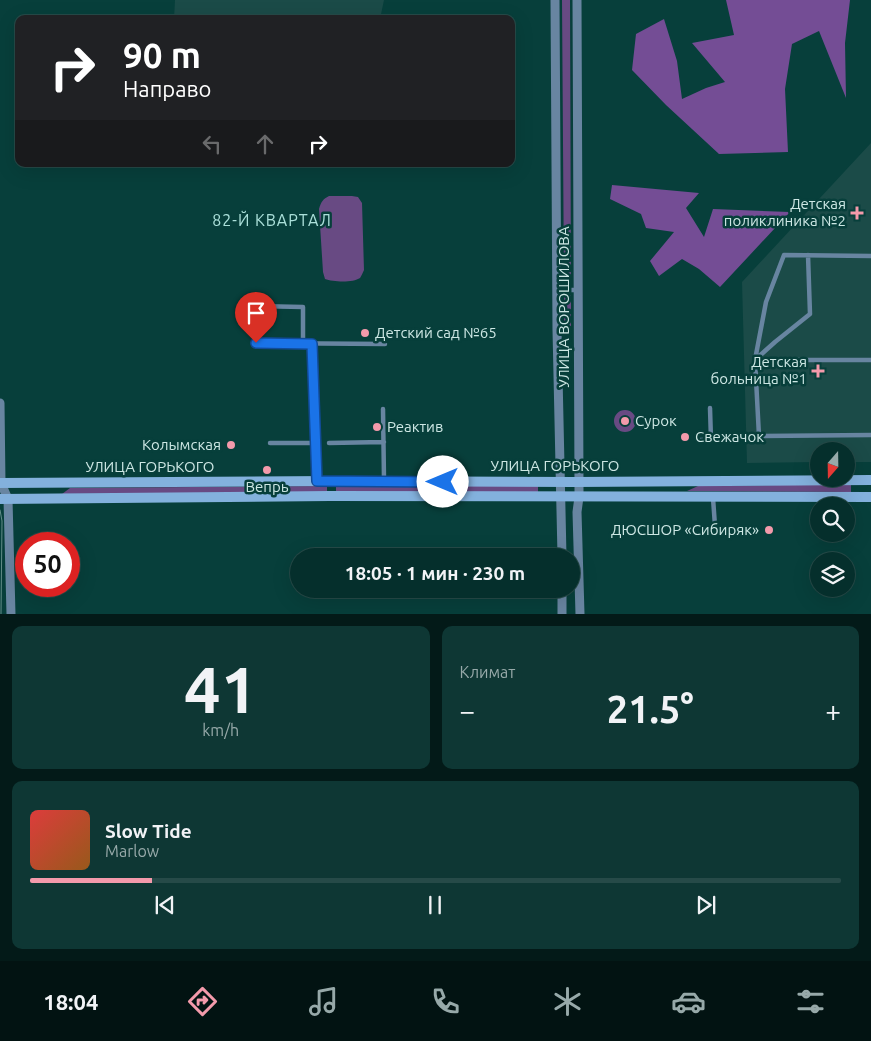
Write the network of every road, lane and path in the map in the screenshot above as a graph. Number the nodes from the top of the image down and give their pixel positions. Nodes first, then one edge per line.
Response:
1 (555, 0) edge
2 (576, 0) edge
3 (808, 255) junction
4 (871, 256) edge
5 (558, 290) junction
6 (578, 290) junction
7 (252, 306) dead end
8 (256, 343) dead end
9 (303, 344) junction
10 (312, 344) junction
11 (385, 344) dead end
12 (755, 360) junction
13 (871, 360) edge
14 (0, 403) edge
15 (383, 408) dead end
16 (710, 408) dead end
17 (871, 435) edge
18 (700, 440) dead end
19 (711, 440) junction
20 (738, 440) dead end
21 (270, 442) dead end
22 (329, 442) dead end
23 (384, 442) junction
24 (315, 443) junction
25 (868, 480) edge
26 (317, 481) junction
27 (384, 482) junction
28 (560, 482) junction
29 (579, 482) junction
30 (0, 483) edge
31 (560, 496) junction
32 (579, 497) junction
33 (867, 497) edge
34 (714, 498) junction
35 (4, 499) edge
36 (715, 526) dead end
37 (562, 548) edge
38 (562, 598) edge
39 (11, 614) edge
40 (562, 614) edge
41 (580, 614) edge

1 - 5 street, УЛИЦА ВОРОШИЛОВА
2 - 6 street, УЛИЦА ВОРОШИЛОВА
3 - 4 lane
3 - 12 lane
3 - 12 lane
5 - 6 lane
5 - 28 street, УЛИЦА ВОРОШИЛОВА
6 - 29 street, УЛИЦА ВОРОШИЛОВА
7 - 9 lane
8 - 9 lane
9 - 10 lane
10 - 11 lane
10 - 24 lane
12 - 13 lane
12 - 17 lane
14 - 30 street
15 - 23 lane
16 - 19 lane
18 - 19 lane
19 - 20 lane
21 - 24 lane
22 - 23 lane
23 - 27 lane
24 - 26 lane
25 - 29 main road, УЛИЦА ГОРЬКОГО
25 - 33 main road
26 - 27 main road, УЛИЦА ГОРЬКОГО
26 - 30 main road, УЛИЦА ГОРЬКОГО
27 - 28 main road, УЛИЦА ГОРЬКОГО
28 - 29 main road, УЛИЦА ГОРЬКОГО
28 - 31 street, УЛИЦА ВОРОШИЛОВА
29 - 32 street, УЛИЦА ВОРОШИЛОВА
30 - 35 street
31 - 32 main road, УЛИЦА ГОРЬКОГО
31 - 35 main road, УЛИЦА ГОРЬКОГО
31 - 37 street, УЛИЦА ВОРОШИЛОВА
32 - 34 main road, УЛИЦА ГОРЬКОГО
32 - 41 street, УЛИЦА ВОРОШИЛОВА
33 - 34 main road, УЛИЦА ГОРЬКОГО
34 - 36 lane
35 - 39 street
38 - 40 street

